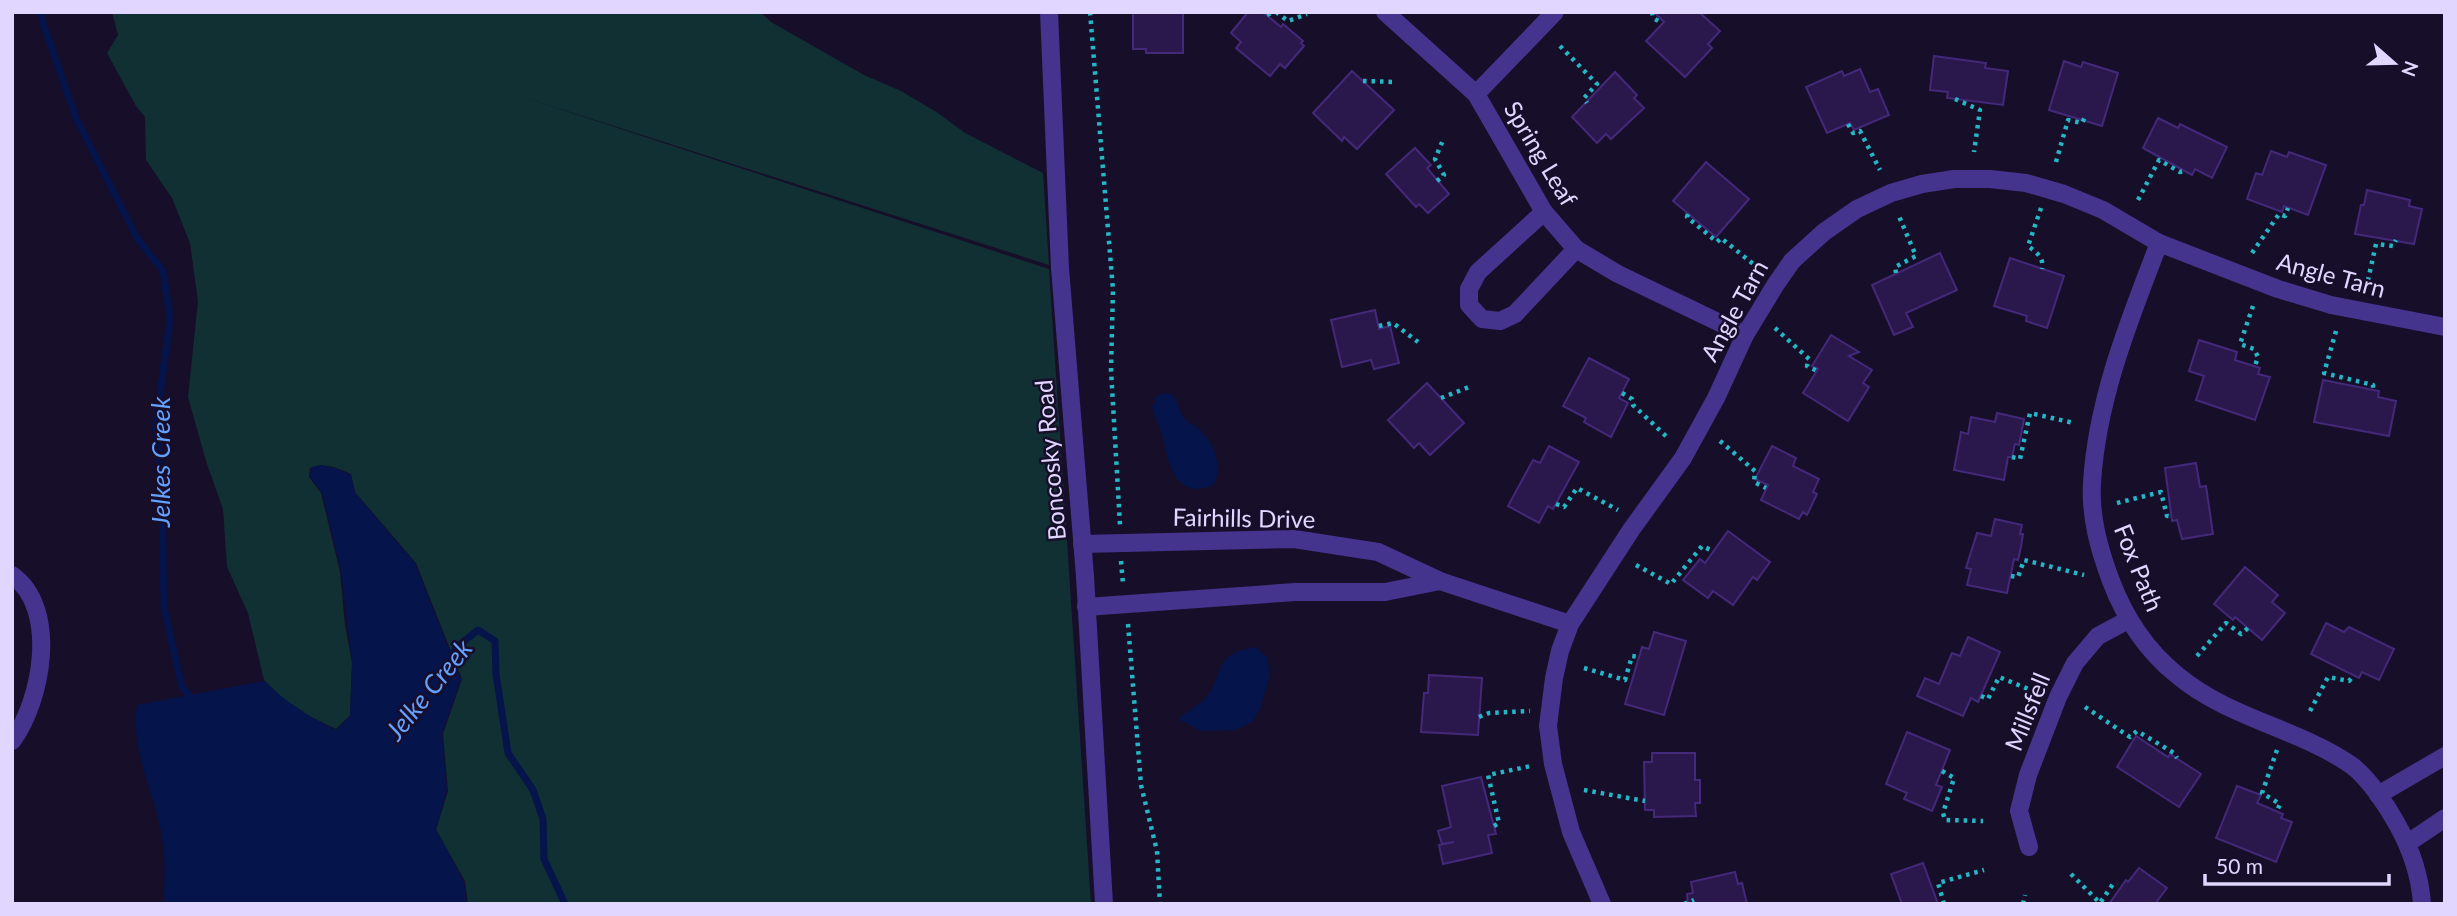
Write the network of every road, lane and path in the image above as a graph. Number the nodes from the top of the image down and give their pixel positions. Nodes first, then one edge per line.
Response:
1 (1049, 12) edge
2 (1090, 12) edge
3 (1275, 12) edge
4 (1385, 12) edge
5 (1556, 12) edge
6 (1652, 12) edge
7 (1307, 14) dead end
8 (1266, 15) dead end
9 (1662, 23) dead end
10 (1560, 46) dead end
11 (1363, 81) dead end
12 (1396, 82) dead end
13 (1476, 94) junction
14 (1955, 99) dead end
15 (1587, 103) dead end
16 (2085, 117) dead end
17 (1848, 124) dead end
18 (1443, 140) dead end
19 (1974, 152) dead end
20 (2056, 162) dead end
21 (1880, 170) dead end
22 (2185, 171) dead end
23 (1437, 181) dead end
24 (2138, 200) dead end
25 (2040, 208) dead end
26 (2288, 208) dead end
27 (1544, 212) junction
28 (1688, 214) dead end
29 (1898, 214) dead end
30 (2396, 240) dead end
31 (2159, 243) junction
32 (1576, 248) junction
33 (2252, 253) dead end
34 (1757, 267) dead end
35 (2042, 268) dead end
36 (1896, 273) dead end
37 (2366, 289) dead end
38 (2253, 306) dead end
39 (1379, 326) dead end
40 (2445, 327) edge
41 (1775, 328) dead end
42 (2336, 331) dead end
43 (1745, 335) junction
44 (1418, 342) dead end
45 (2255, 366) dead end
46 (1817, 372) dead end
47 (1469, 387) dead end
48 (2373, 389) dead end
49 (1622, 393) dead end
50 (1441, 398) dead end
51 (2074, 423) dead end
52 (1667, 437) dead end
53 (1720, 441) dead end
54 (2012, 457) dead end
55 (1766, 488) dead end
56 (2116, 503) dead end
57 (1556, 504) dead end
58 (1618, 510) dead end
59 (2172, 516) dead end
60 (1121, 543) junction
61 (1082, 544) junction
62 (1713, 551) dead end
63 (1636, 565) dead end
64 (12, 575) edge
65 (2084, 575) dead end
66 (2011, 576) dead end
67 (1440, 581) junction
68 (1125, 603) junction
69 (1086, 607) junction
70 (2128, 620) junction
71 (1570, 624) junction
72 (2248, 628) dead end
73 (2197, 656) dead end
74 (1640, 657) dead end
75 (1584, 668) dead end
76 (2354, 675) dead end
77 (2038, 693) dead end
78 (1981, 696) dead end
79 (2085, 707) dead end
80 (2310, 711) dead end
81 (1530, 712) dead end
82 (1479, 717) dead end
83 (12, 741) edge
84 (2277, 750) dead end
85 (2445, 756) edge
86 (2176, 758) dead end
87 (1531, 766) dead end
88 (1941, 771) dead end
89 (1584, 790) dead end
90 (2378, 795) junction
91 (1645, 801) dead end
92 (2277, 811) dead end
93 (2445, 818) edge
94 (1983, 821) dead end
95 (1494, 827) dead end
96 (2408, 843) junction
97 (2029, 847) dead end
98 (1984, 870) dead end
99 (2071, 874) dead end
100 (2117, 885) dead end
101 (2025, 895) dead end
102 (1694, 900) dead end
103 (1104, 904) edge
104 (1160, 904) edge
105 (1602, 904) edge
106 (1684, 904) edge
107 (1944, 904) edge
108 (2023, 904) edge
109 (2422, 904) edge

1 - 61 street, Boncosky Road
2 - 60 path
3 - 7 path
3 - 8 path
4 - 13 street, Spring Leaf
5 - 13 street
6 - 9 path
10 - 15 path
11 - 12 path
13 - 27 street, Spring Leaf
14 - 19 path
16 - 20 path
17 - 21 path
18 - 23 path
22 - 24 path
25 - 35 path
26 - 33 path
27 - 32 street, Spring Leaf
27 - 32 street
28 - 34 path
29 - 36 path
30 - 37 path
31 - 40 street, Angle Tarn
31 - 43 street, Angle Tarn
31 - 70 street, Fox Path
32 - 43 street, Spring Leaf
38 - 45 path
39 - 44 path
41 - 46 path
42 - 48 path
43 - 71 street, Angle Tarn
47 - 50 path
49 - 52 path
51 - 54 path
53 - 55 path
56 - 59 path
57 - 58 path
60 - 61 street, Fairhills Drive
60 - 67 street, Fairhills Drive
60 - 68 path
61 - 69 street, Boncosky Road
62 - 63 path
64 - 83 street
65 - 66 path
67 - 68 street, Fairhills Drive
67 - 71 street, Fairhills Drive
68 - 69 street, Fairhills Drive
68 - 104 path
69 - 103 street, Boncosky Road
70 - 90 street, Fox Path
70 - 97 street, Millsfell
71 - 105 street
72 - 73 path
74 - 75 path
76 - 80 path
77 - 78 path
79 - 86 path
81 - 82 path
84 - 92 path
85 - 90 street
87 - 95 path
88 - 94 path
89 - 91 path
90 - 96 street, Fox Path
93 - 96 street
96 - 109 street, Fox Path
98 - 107 path
99 - 100 path
101 - 108 path
102 - 106 path

